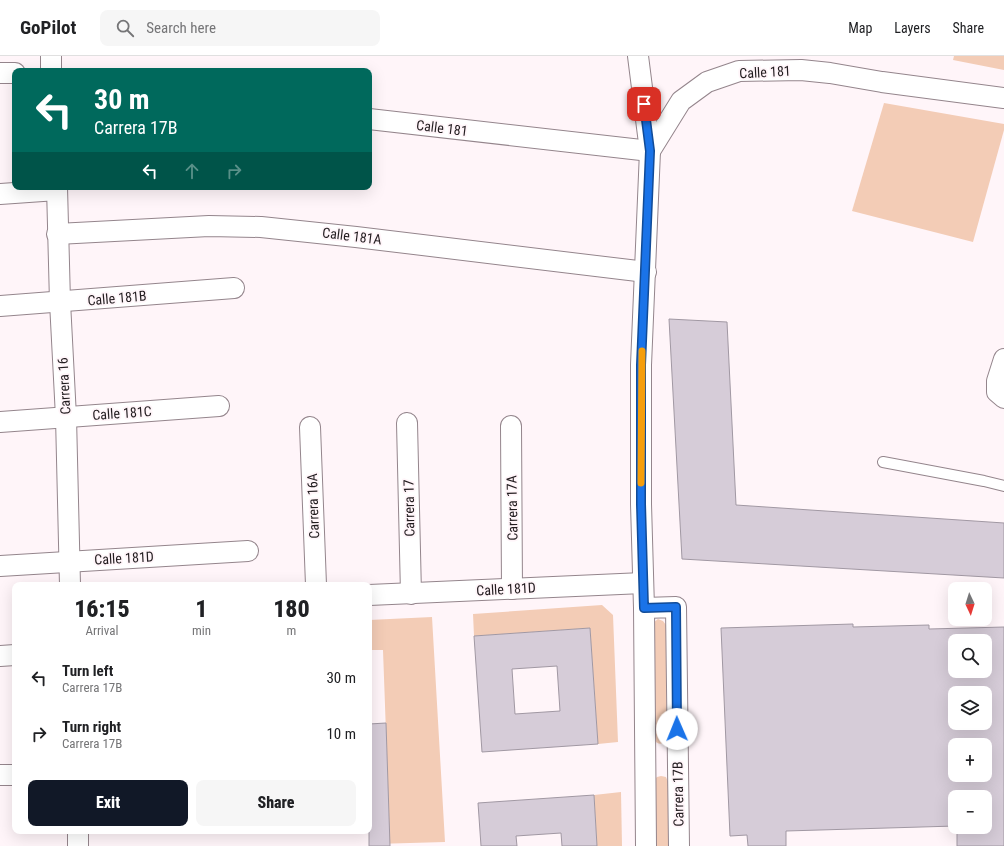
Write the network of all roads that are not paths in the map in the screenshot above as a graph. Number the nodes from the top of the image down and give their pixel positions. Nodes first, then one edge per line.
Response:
1 (51, 56) edge
2 (638, 56) edge
3 (768, 63) edge
4 (51, 68) edge
5 (0, 73) edge
6 (12, 73) edge
7 (1004, 98) edge
8 (372, 119) edge
9 (650, 151) junction
10 (38, 190) edge
11 (57, 190) edge
12 (0, 194) edge
13 (57, 234) junction
14 (646, 272) junction
15 (234, 288) dead end
16 (60, 302) junction
17 (0, 306) edge
18 (1004, 359) edge
19 (1001, 389) edge
20 (220, 406) dead end
21 (66, 417) junction
22 (0, 422) edge
23 (407, 423) dead end
24 (511, 426) dead end
25 (310, 427) dead end
26 (883, 462) dead end
27 (1004, 486) edge
28 (248, 551) dead end
29 (68, 562) junction
30 (0, 566) edge
31 (70, 582) edge
32 (316, 582) edge
33 (643, 583) junction
34 (512, 589) junction
35 (411, 594) junction
36 (372, 595) edge
37 (644, 608) junction
38 (12, 655) edge
39 (0, 656) edge
40 (678, 760) junction
41 (646, 761) junction
42 (0, 775) edge
43 (12, 775) edge
44 (78, 834) edge
45 (78, 846) edge
46 (646, 846) edge
47 (679, 846) edge

1 - 4 street
2 - 9 street
3 - 7 street, Calle 181
3 - 9 street, Calle 181
5 - 6 street
8 - 9 street, Calle 181
9 - 14 street
10 - 12 street
11 - 13 street, Carrera 16
13 - 14 street, Calle 181A
13 - 16 street, Carrera 16
14 - 33 street
15 - 16 street, Calle 181B
16 - 17 street, Calle 181B
16 - 21 street, Carrera 16
18 - 19 street
20 - 21 street, Calle 181C
21 - 22 street, Calle 181C
21 - 29 street, Carrera 16
23 - 35 street, Carrera 17
24 - 34 street, Carrera 17A
25 - 32 street, Carrera 16A
26 - 27 lane
28 - 29 street, Calle 181D
29 - 30 street, Calle 181D
29 - 31 street, Carrera 16
33 - 34 street, Calle 181D
33 - 37 street
34 - 35 street, Calle 181D
35 - 36 street, Calle 181D
37 - 40 street, Carrera 17B
37 - 41 street
38 - 39 street
40 - 41 street
40 - 47 street, Carrera 17B
41 - 46 street
42 - 43 street
44 - 45 street

